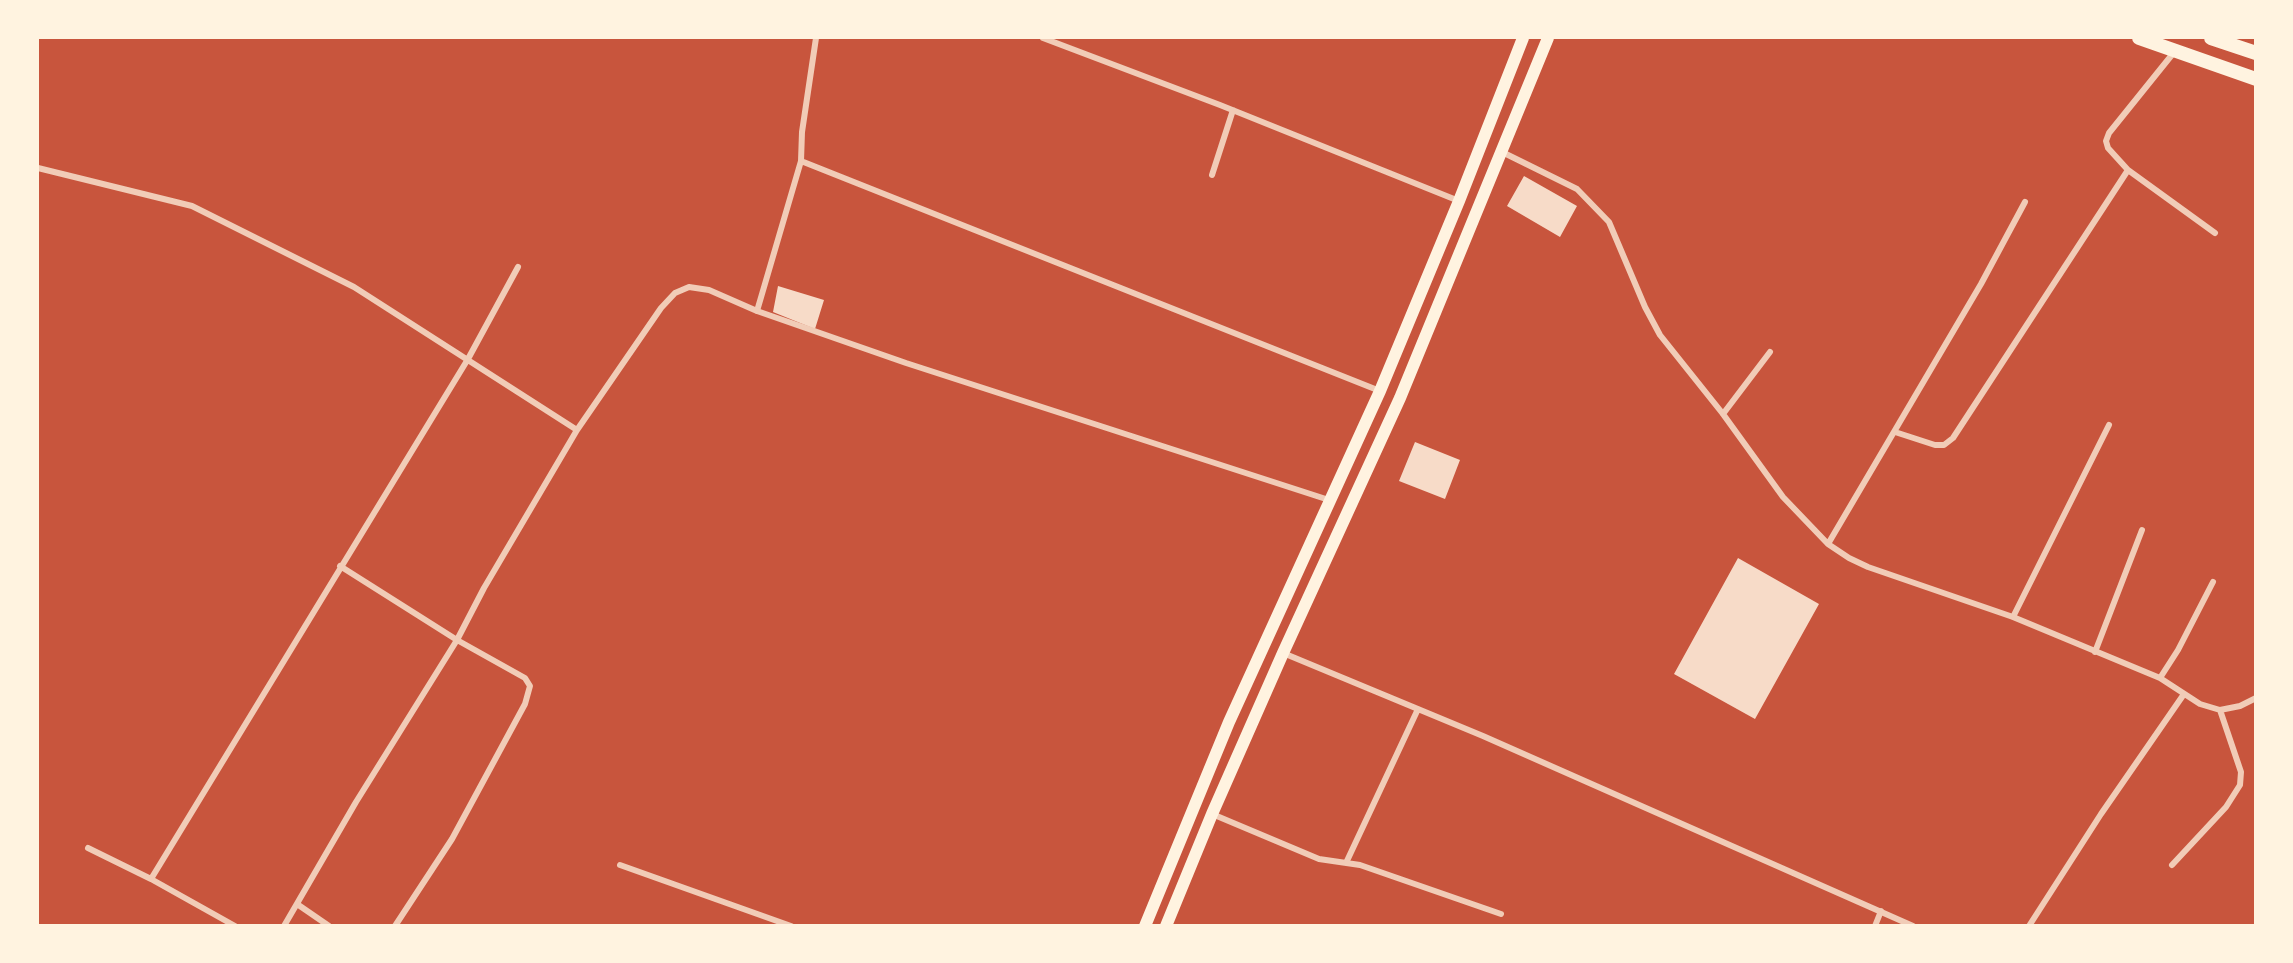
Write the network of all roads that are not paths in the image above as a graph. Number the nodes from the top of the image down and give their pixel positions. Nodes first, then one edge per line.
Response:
1 (816, 38) edge
2 (1043, 38) edge
3 (1523, 38) edge
4 (1548, 38) edge
5 (2139, 38) edge
6 (2211, 38) edge
7 (2228, 40) edge
8 (2176, 50) junction
9 (2256, 53) edge
10 (2256, 79) edge
11 (1233, 110) junction
12 (1502, 152) junction
13 (801, 161) junction
14 (38, 168) edge
15 (2128, 170) junction
16 (1212, 175) dead end
17 (1459, 201) junction
18 (2025, 202) dead end
19 (2215, 232) dead end
20 (518, 267) dead end
21 (757, 311) junction
22 (1770, 352) dead end
23 (468, 360) junction
24 (1380, 391) junction
25 (1723, 414) junction
26 (2109, 425) dead end
27 (577, 430) junction
28 (1894, 432) junction
29 (1329, 500) junction
30 (2142, 530) dead end
31 (1828, 544) junction
32 (340, 566) junction
33 (2212, 582) dead end
34 (1289, 589) junction
35 (1308, 597) junction
36 (2013, 617) junction
37 (457, 640) junction
38 (2094, 652) junction
39 (1282, 653) junction
40 (2160, 678) junction
41 (2184, 694) junction
42 (2256, 698) edge
43 (1418, 709) junction
44 (2220, 710) junction
45 (1212, 814) junction
46 (88, 848) dead end
47 (1346, 863) junction
48 (620, 865) dead end
49 (2172, 865) dead end
50 (151, 879) junction
51 (297, 904) junction
52 (1881, 911) junction
53 (1501, 914) dead end
54 (235, 926) edge
55 (284, 926) edge
56 (329, 926) edge
57 (395, 926) edge
58 (791, 926) edge
59 (1145, 926) edge
60 (1166, 926) edge
61 (1875, 926) edge
62 (1913, 926) edge
63 (2029, 926) edge

1 - 13 street
2 - 11 street
3 - 17 main road
4 - 12 main road
5 - 8 highway
6 - 7 highway
7 - 9 highway
8 - 10 highway
8 - 15 street
11 - 16 street
11 - 17 street
12 - 25 street
12 - 35 main road
13 - 21 street
13 - 24 street
14 - 23 street
15 - 19 street
15 - 28 street
17 - 24 main road
18 - 28 street
20 - 23 street
21 - 27 street
21 - 29 street
22 - 25 street
23 - 27 street
23 - 32 street
24 - 29 main road
25 - 31 street
26 - 36 street
27 - 37 street
28 - 31 street
29 - 34 main road
30 - 38 street
31 - 36 street
32 - 37 street
32 - 50 street
33 - 40 street
34 - 35 main road
34 - 59 main road
35 - 39 main road
36 - 38 street
37 - 51 street
37 - 57 street
38 - 40 street
39 - 43 street
39 - 45 main road
40 - 41 street
41 - 44 street
41 - 63 street
42 - 44 street
43 - 47 street
43 - 52 street
44 - 49 street
45 - 47 street
45 - 60 main road
46 - 50 street
47 - 53 street
48 - 58 street
50 - 54 street
51 - 55 street
51 - 56 street
52 - 61 street
52 - 62 street

